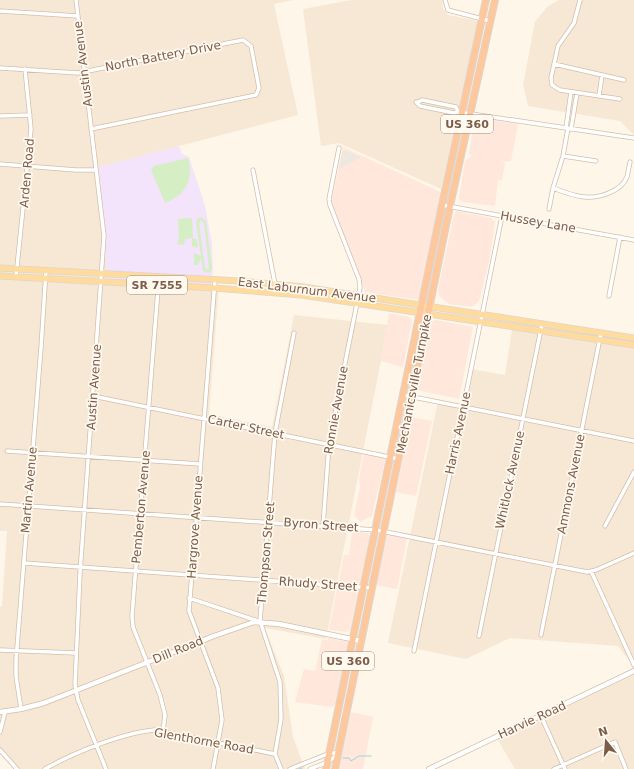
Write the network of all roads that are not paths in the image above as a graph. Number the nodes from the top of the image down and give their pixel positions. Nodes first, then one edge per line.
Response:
1 (76, 0) edge
2 (445, 0) edge
3 (486, 0) edge
4 (495, 0) edge
5 (580, 0) edge
6 (0, 11) edge
7 (78, 16) junction
8 (482, 19) junction
9 (490, 21) junction
10 (554, 64) junction
11 (0, 68) edge
12 (25, 69) junction
13 (84, 72) junction
14 (602, 75) junction
15 (624, 80) dead end
16 (571, 92) junction
17 (577, 93) junction
18 (599, 96) junction
19 (620, 100) dead end
20 (460, 112) junction
21 (470, 114) junction
22 (30, 115) junction
23 (0, 116) edge
24 (569, 128) junction
25 (91, 129) junction
26 (634, 138) edge
27 (339, 148) dead end
28 (563, 156) junction
29 (596, 161) dead end
30 (630, 162) dead end
31 (0, 164) edge
32 (28, 166) junction
33 (96, 170) junction
34 (253, 170) dead end
35 (553, 188) junction
36 (442, 205) junction
37 (450, 206) junction
38 (549, 209) dead end
39 (502, 216) junction
40 (620, 237) junction
41 (634, 240) edge
42 (0, 268) edge
43 (17, 269) junction
44 (46, 271) junction
45 (102, 274) junction
46 (0, 276) edge
47 (16, 277) junction
48 (159, 277) junction
49 (45, 279) junction
50 (215, 280) junction
51 (102, 281) junction
52 (275, 284) junction
53 (158, 285) junction
54 (214, 288) junction
55 (358, 295) junction
56 (609, 296) dead end
57 (357, 303) junction
58 (421, 305) junction
59 (430, 306) junction
60 (420, 312) junction
61 (428, 314) junction
62 (482, 315) junction
63 (481, 322) junction
64 (542, 324) junction
65 (541, 332) junction
66 (294, 333) dead end
67 (601, 333) junction
68 (634, 338) edge
69 (599, 340) junction
70 (634, 345) edge
71 (403, 395) junction
72 (93, 396) junction
73 (411, 396) junction
74 (464, 406) junction
75 (149, 407) junction
76 (204, 418) junction
77 (523, 418) junction
78 (582, 430) junction
79 (275, 433) junction
80 (634, 441) edge
81 (329, 444) junction
82 (7, 451) dead end
83 (32, 453) junction
84 (89, 457) junction
85 (390, 457) junction
86 (399, 459) junction
87 (145, 460) junction
88 (200, 464) junction
89 (634, 472) edge
90 (0, 504) edge
91 (29, 506) junction
92 (85, 509) junction
93 (140, 513) junction
94 (196, 517) junction
95 (268, 522) junction
96 (323, 526) junction
97 (605, 526) dead end
98 (376, 530) junction
99 (384, 531) junction
100 (436, 541) junction
101 (634, 552) edge
102 (496, 553) junction
103 (24, 563) junction
104 (554, 565) junction
105 (80, 566) junction
106 (136, 571) junction
107 (591, 571) junction
108 (191, 575) junction
109 (264, 580) junction
110 (364, 587) junction
111 (372, 588) junction
112 (189, 598) junction
113 (260, 622) junction
114 (541, 634) dead end
115 (479, 636) dead end
116 (353, 638) junction
117 (200, 641) junction
118 (361, 641) junction
119 (0, 650) edge
120 (17, 651) junction
121 (414, 651) dead end
122 (76, 653) junction
123 (146, 662) junction
124 (634, 665) edge
125 (634, 671) edge
126 (75, 691) junction
127 (21, 709) junction
128 (2, 712) edge
129 (541, 716) junction
130 (163, 731) junction
131 (0, 732) edge
132 (219, 742) junction
133 (96, 746) junction
134 (0, 750) edge
135 (330, 753) junction
136 (338, 753) junction
137 (275, 754) junction
138 (328, 762) junction
139 (564, 767) edge
140 (18, 769) edge
141 (45, 769) edge
142 (106, 769) edge
143 (213, 769) edge
144 (281, 769) edge
145 (290, 769) edge
146 (310, 769) edge
147 (326, 769) edge
148 (335, 769) edge
149 (430, 769) edge
150 (554, 769) edge
151 (626, 769) edge

1 - 7 street, Austin Avenue
2 - 8 street
3 - 8 highway, Mechanicsville Turnpike / US 360
4 - 9 highway, Mechanicsville Turnpike / US 360
5 - 10 street
6 - 7 street
7 - 13 street, Austin Avenue
8 - 9 street
8 - 20 highway, Mechanicsville Turnpike / US 360
9 - 21 highway, Mechanicsville Turnpike / US 360
10 - 14 street
10 - 16 street
11 - 12 street, North Battery Drive
12 - 13 street, North Battery Drive
12 - 22 street, Arden Road
13 - 25 street, Austin Avenue
13 - 25 street, North Battery Drive
14 - 15 street
14 - 18 street
16 - 17 street
16 - 24 street
17 - 18 street
17 - 24 street
18 - 19 street
20 - 20 street
20 - 21 street
20 - 36 highway, Mechanicsville Turnpike / US 360
21 - 24 street
21 - 37 highway, Mechanicsville Turnpike / US 360
22 - 23 street
22 - 32 street, Arden Road
24 - 26 street
24 - 28 street
25 - 33 street, Austin Avenue
27 - 55 street, Ronnie Avenue
28 - 29 street
28 - 35 street
30 - 35 street
31 - 32 street
32 - 33 street
32 - 43 street, Arden Road
33 - 45 street, Austin Avenue
34 - 52 street
35 - 38 street
36 - 37 street, Hussey Lane
36 - 58 highway, Mechanicsville Turnpike / US 360
37 - 39 street, Hussey Lane
37 - 59 highway, Mechanicsville Turnpike / US 360
39 - 40 street, Hussey Lane
39 - 62 street, Harris Avenue
40 - 41 street, Hussey Lane
40 - 56 street
42 - 43 main road, East Laburnum Avenue / SR 7555
43 - 44 main road, East Laburnum Avenue / SR 7555
43 - 47 street, Arden Road
44 - 45 main road, East Laburnum Avenue / SR 7555
44 - 49 street, Martin Avenue
45 - 48 main road, East Laburnum Avenue / SR 7555
45 - 51 street, Austin Avenue
46 - 47 main road, East Laburnum Avenue / SR 7555
47 - 49 main road, East Laburnum Avenue / SR 7555
48 - 50 main road, East Laburnum Avenue / SR 7555
48 - 53 street, Pemberton Avenue
49 - 51 main road, East Laburnum Avenue / SR 7555
49 - 83 street, Martin Avenue
50 - 52 main road, East Laburnum Avenue / SR 7555
50 - 54 street, Hargrove Avenue
51 - 53 main road, East Laburnum Avenue / SR 7555
51 - 72 street, Austin Avenue
52 - 55 main road, East Laburnum Avenue / SR 7555
53 - 54 main road, East Laburnum Avenue / SR 7555
53 - 75 street, Pemberton Avenue
54 - 57 main road, East Laburnum Avenue / SR 7555
54 - 76 street, Hargrove Avenue
55 - 57 street, Ronnie Avenue
55 - 58 main road, East Laburnum Avenue / SR 7555
57 - 60 main road, East Laburnum Avenue / SR 7555
57 - 81 street, Ronnie Avenue
58 - 59 main road, East Laburnum Avenue
58 - 60 highway, Mechanicsville Turnpike / US 360
59 - 61 highway, Mechanicsville Turnpike / US 360
59 - 62 main road
60 - 61 main road, East Laburnum Avenue
60 - 71 highway, Mechanicsville Turnpike / US 360
61 - 63 main road
61 - 73 highway, Mechanicsville Turnpike / US 360
62 - 63 street, Harris Avenue
62 - 64 main road
63 - 65 main road
63 - 74 street, Harris Avenue
64 - 65 street, Whitlock Avenue
64 - 67 main road
65 - 69 main road
65 - 77 street, Whitlock Avenue
66 - 79 street, Thompson Street
67 - 68 main road
67 - 69 street, Ammons Avenue
69 - 70 main road
69 - 78 street, Ammons Avenue
71 - 73 street
71 - 85 highway, Mechanicsville Turnpike / US 360
72 - 75 street, Carter Street
72 - 84 street, Austin Avenue
73 - 74 street
73 - 86 highway, Mechanicsville Turnpike / US 360
74 - 77 street
74 - 100 street, Harris Avenue
75 - 76 street, Carter Street
75 - 87 street, Pemberton Avenue
76 - 79 street, Carter Street
76 - 88 street, Hargrove Avenue
77 - 78 street
77 - 102 street, Whitlock Avenue
78 - 80 street
78 - 104 street, Ammons Avenue
79 - 81 street, Carter Street
79 - 95 street, Thompson Street
81 - 85 street, Carter Street
81 - 96 street, Ronnie Avenue
82 - 83 street
83 - 84 street
83 - 91 street, Martin Avenue
84 - 87 street
84 - 92 street, Austin Avenue
85 - 86 street, Carter Street
85 - 98 highway, Mechanicsville Turnpike / US 360
86 - 99 highway, Mechanicsville Turnpike / US 360
87 - 88 street
87 - 93 street, Pemberton Avenue
88 - 94 street, Hargrove Avenue
89 - 97 street
90 - 91 street, Byron Street
91 - 92 street, Byron Street
91 - 103 street, Martin Avenue
92 - 93 street, Byron Street
92 - 105 street, Austin Avenue
93 - 94 street, Byron Street
93 - 106 street, Pemberton Avenue
94 - 95 street, Byron Street
94 - 108 street, Hargrove Avenue
95 - 96 street, Byron Street
95 - 109 street, Thompson Street
96 - 98 street, Byron Street
98 - 99 street, Byron Street
98 - 110 highway, Mechanicsville Turnpike / US 360
99 - 100 street, Byron Street
99 - 111 highway, Mechanicsville Turnpike / US 360
100 - 102 street, Byron Street
100 - 121 street, Harris Avenue
101 - 107 street
102 - 104 street, Byron Street
102 - 115 street, Whitlock Avenue
103 - 105 street, Rhudy Street
103 - 120 street, Martin Avenue
104 - 107 street, Byron Street
104 - 114 street, Ammons Avenue
105 - 106 street, Rhudy Street
105 - 122 street, Austin Avenue
106 - 108 street, Rhudy Street
106 - 123 street, Pemberton Avenue
107 - 124 street
108 - 109 street, Rhudy Street
108 - 112 street, Hargrove Avenue
109 - 110 street, Rhudy Street
109 - 113 street, Thompson Street
110 - 111 street, Rhudy Street
110 - 116 highway, Mechanicsville Turnpike / US 360
111 - 118 highway, Mechanicsville Turnpike / US 360
112 - 113 street
112 - 117 street, Hargrove Avenue
113 - 116 street, Dill Road
113 - 117 street, Dill Road
113 - 137 street, Thompson Street
116 - 118 street, Dill Road
116 - 135 highway, Mechanicsville Turnpike / US 360
117 - 123 street, Dill Road
117 - 132 street, Hargrove Avenue
118 - 136 highway, Mechanicsville Turnpike / US 360
119 - 120 street
120 - 122 street
120 - 127 street, Martin Avenue
122 - 126 street, Austin Avenue
123 - 126 street, Dill Road
123 - 130 street, Pemberton Avenue
125 - 129 street, Harvie Road
126 - 127 street, Dill Road
126 - 133 street, Austin Avenue
127 - 128 street, Dill Road
128 - 131 street
129 - 139 street
129 - 149 street, Harvie Road
130 - 132 street, Glenthorne Road
130 - 133 street, Glenthorne Road
132 - 137 street, Glenthorne Road
132 - 143 street, Hargrove Avenue
133 - 141 street, Glenthorne Road
133 - 142 street, Austin Avenue
134 - 140 street
135 - 136 street
135 - 138 highway, Mechanicsville Turnpike / US 360
135 - 145 street
136 - 138 street
136 - 148 highway, Mechanicsville Turnpike / US 360
137 - 144 street
138 - 146 street
138 - 147 highway, Mechanicsville Turnpike / US 360
139 - 150 street
139 - 151 street

